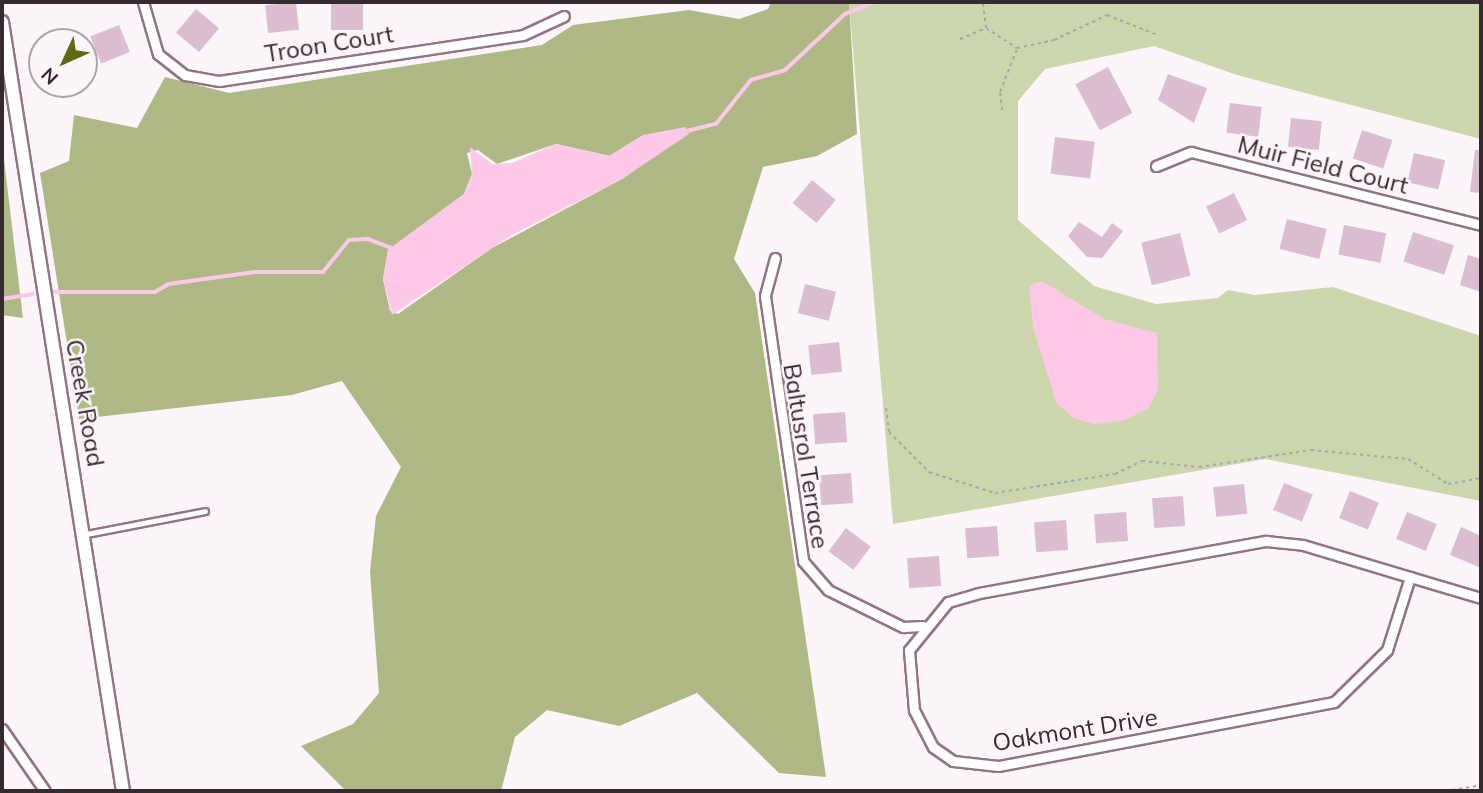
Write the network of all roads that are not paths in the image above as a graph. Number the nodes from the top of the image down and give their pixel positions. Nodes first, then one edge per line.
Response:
1 (143, 2) edge
2 (564, 16) dead end
3 (2, 22) edge
4 (1156, 166) dead end
5 (1481, 225) edge
6 (775, 258) dead end
7 (205, 511) dead end
8 (86, 534) junction
9 (1410, 577) junction
10 (1481, 598) edge
11 (923, 626) junction
12 (2, 729) edge
13 (46, 791) edge
14 (122, 791) edge

1 - 2 street, Troon Court
3 - 8 main road, Creek Road
4 - 5 street, Muir Field Court
6 - 11 street, Baltusrol Terrace
7 - 8 lane
8 - 14 main road, Creek Road
9 - 10 street, Oakmont Drive
9 - 11 street, Oakmont Drive
9 - 11 street, Oakmont Drive
12 - 13 street

